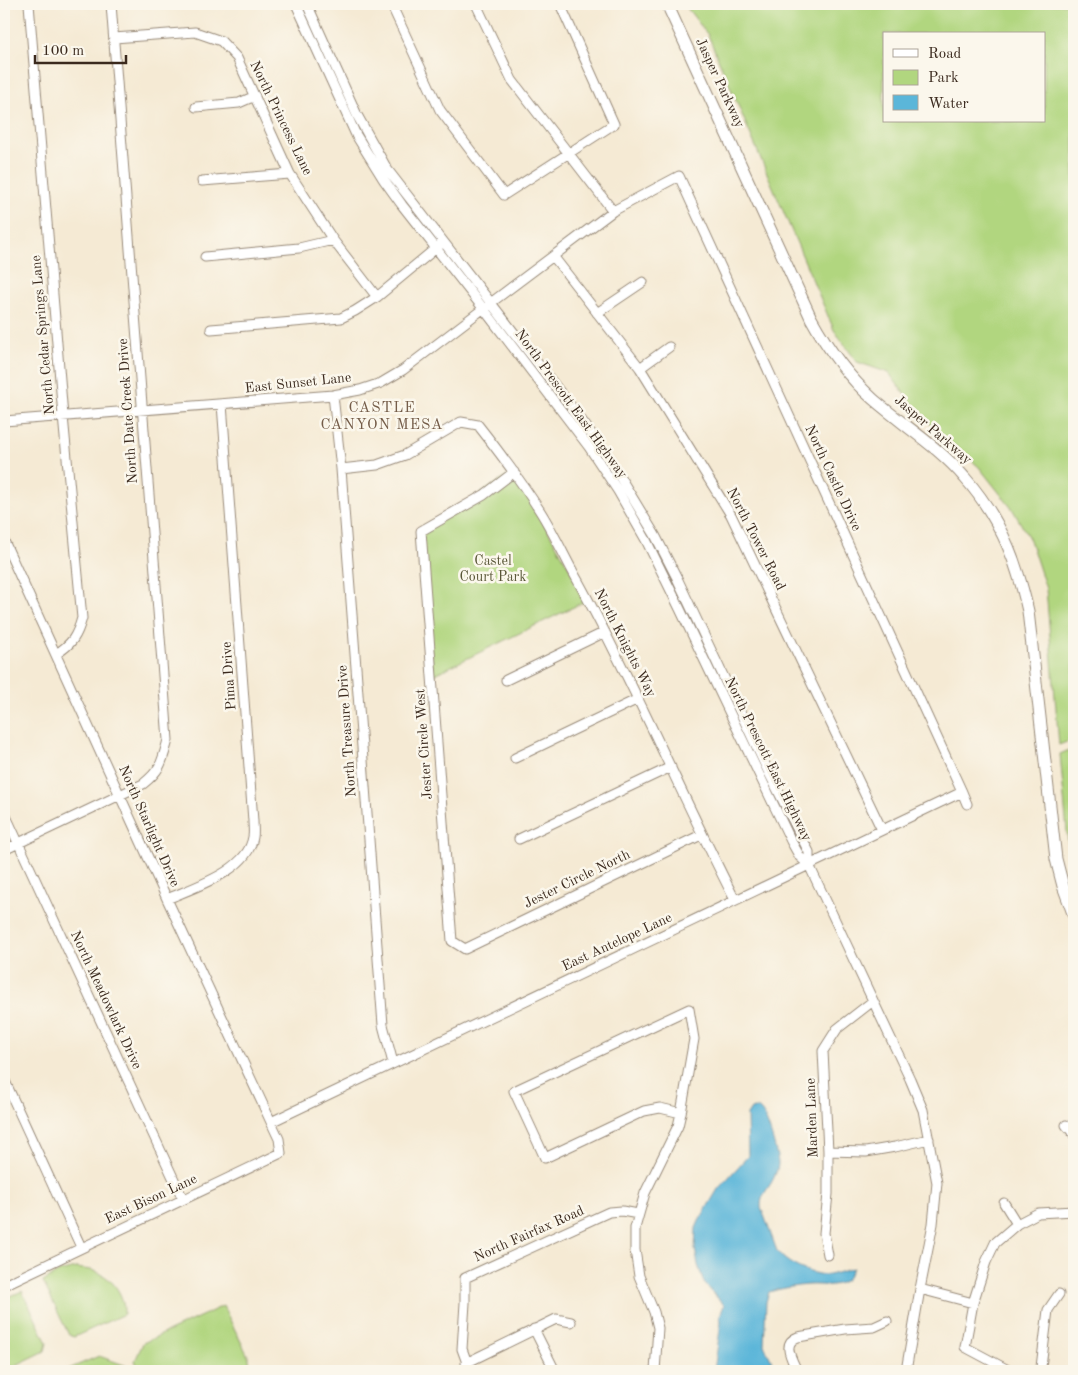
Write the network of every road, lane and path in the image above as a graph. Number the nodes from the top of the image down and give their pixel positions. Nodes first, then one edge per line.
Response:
1 (29, 4) edge
2 (111, 4) edge
3 (296, 4) edge
4 (307, 4) edge
5 (391, 4) edge
6 (476, 4) edge
7 (560, 4) edge
8 (667, 4) edge
9 (114, 38) junction
10 (337, 83) junction
11 (255, 96) junction
12 (196, 107) dead end
13 (567, 153) junction
14 (290, 174) junction
15 (679, 176) joint
16 (202, 181) dead end
17 (612, 212) junction
18 (334, 240) junction
19 (439, 245) junction
20 (553, 256) junction
21 (205, 257) dead end
22 (643, 282) dead end
23 (377, 297) junction
24 (487, 305) junction
25 (597, 312) junction
26 (211, 329) dead end
27 (669, 347) dead end
28 (640, 368) junction
29 (333, 395) junction
30 (222, 404) junction
31 (142, 410) junction
32 (63, 416) junction
33 (4, 420) edge
34 (341, 468) junction
35 (514, 472) junction
36 (625, 493) junction
37 (4, 541) edge
38 (606, 632) junction
39 (56, 654) junction
40 (718, 663) junction
41 (708, 667) junction
42 (506, 680) dead end
43 (638, 699) junction
44 (515, 758) dead end
45 (670, 767) junction
46 (962, 792) junction
47 (120, 794) junction
48 (967, 804) dead end
49 (4, 812) edge
50 (882, 830) junction
51 (702, 835) junction
52 (519, 839) dead end
53 (18, 843) junction
54 (4, 850) edge
55 (809, 865) junction
56 (167, 899) junction
57 (735, 900) junction
58 (1074, 916) edge
59 (465, 949) joint
60 (873, 1001) junction
61 (393, 1063) junction
62 (4, 1079) edge
63 (681, 1113) junction
64 (272, 1122) junction
65 (1066, 1125) dead end
66 (1074, 1134) edge
67 (929, 1139) junction
68 (828, 1151) junction
69 (182, 1199) junction
70 (1004, 1203) dead end
71 (1074, 1210) edge
72 (638, 1214) junction
73 (1017, 1224) junction
74 (81, 1247) junction
75 (828, 1255) dead end
76 (4, 1285) edge
77 (920, 1289) junction
78 (1059, 1294) dead end
79 (973, 1303) junction
80 (887, 1321) dead end
81 (571, 1322) dead end
82 (534, 1329) junction
83 (468, 1367) edge
84 (555, 1371) edge
85 (655, 1371) edge
86 (797, 1371) edge
87 (906, 1371) edge
88 (1010, 1371) edge
89 (1038, 1371) edge

1 - 32 street, North Cedar Springs Lane
2 - 9 street, North Date Creek Drive
3 - 10 street, North Prescott East Highway
4 - 10 street, North Prescott East Highway
5 - 13 street
6 - 13 street
7 - 13 street
8 - 58 main road, Jasper Parkway
9 - 11 street, North Princess Lane
9 - 31 street, North Date Creek Drive
10 - 19 street, North Prescott East Highway
11 - 12 street
11 - 14 street, North Princess Lane
13 - 17 street
14 - 16 street
14 - 18 street, North Princess Lane
15 - 17 street, East Sunset Lane
15 - 46 street, North Castle Drive
17 - 20 street, East Sunset Lane
18 - 21 street
18 - 23 street, North Princess Lane
19 - 23 street
19 - 24 street, North Prescott East Highway
20 - 24 street, East Sunset Lane
20 - 25 street, North Tower Road
22 - 25 street
23 - 26 street
24 - 29 street, East Sunset Lane
24 - 36 street, North Prescott East Highway
25 - 28 street, North Tower Road
27 - 28 street
28 - 50 street, North Tower Road
29 - 30 street, East Sunset Lane
29 - 34 street, North Treasure Drive
30 - 31 street, East Sunset Lane
30 - 56 street, Pima Drive
31 - 32 street, East Sunset Lane
31 - 47 street, North Date Creek Drive
32 - 33 street, East Sunset Lane
32 - 39 street, North Cedar Springs Lane
34 - 35 street, North Knights Way
34 - 61 street, North Treasure Drive
35 - 38 street, North Knights Way
35 - 59 street, Jester Circle West
36 - 40 street, North Prescott East Highway
36 - 41 street, North Prescott East Highway
37 - 39 street, North Starlight Drive
38 - 42 street
38 - 43 street, North Knights Way
39 - 47 street, North Starlight Drive
40 - 41 street
40 - 55 street, North Prescott East Highway
41 - 55 street, North Prescott East Highway
43 - 44 street
43 - 45 street, North Knights Way
45 - 51 street, North Knights Way
45 - 52 street
46 - 48 street
46 - 50 street, East Antelope Lane
47 - 53 street, North Date Creek Drive
47 - 56 street, North Starlight Drive
49 - 53 street, North Meadowlark Drive
50 - 55 street, East Antelope Lane
51 - 57 street, North Knights Way
51 - 59 street, Jester Circle North
53 - 54 street, North Date Creek Drive
53 - 69 street, North Meadowlark Drive
55 - 57 street, East Antelope Lane
55 - 60 street, North Prescott East Highway
56 - 64 street, North Starlight Drive
57 - 61 street, East Antelope Lane
60 - 67 street, North Prescott East Highway
60 - 68 street, Marden Lane
61 - 64 street, East Antelope Lane
62 - 74 street
63 - 63 street
63 - 72 street
64 - 69 street, East Bison Lane
65 - 66 street
67 - 68 street
67 - 77 street, North Prescott East Highway
68 - 75 street, Marden Lane
69 - 74 street, East Bison Lane
70 - 73 street
71 - 73 street
72 - 83 street, North Fairfax Road
72 - 85 street
73 - 79 street
74 - 76 street, East Bison Lane
77 - 79 street
77 - 87 street, North Prescott East Highway
78 - 89 street
79 - 88 street
80 - 86 street
81 - 82 street
82 - 83 street
82 - 84 street

